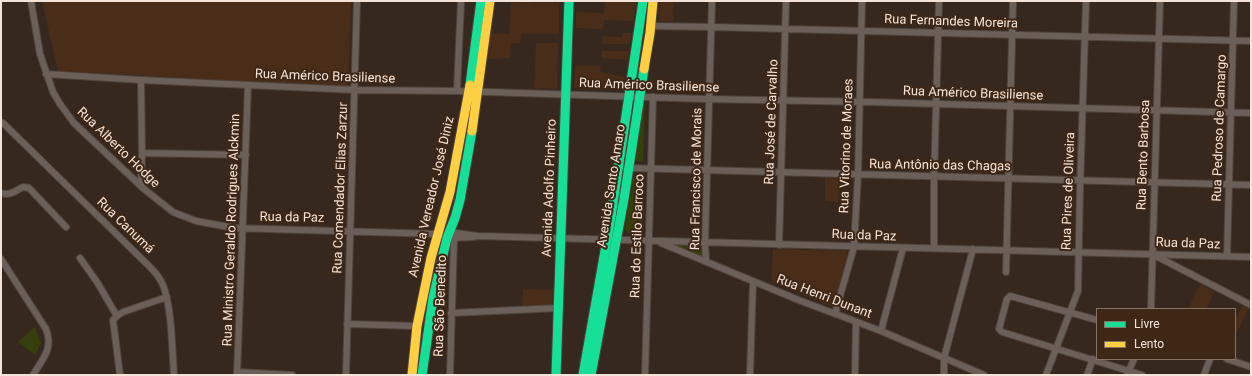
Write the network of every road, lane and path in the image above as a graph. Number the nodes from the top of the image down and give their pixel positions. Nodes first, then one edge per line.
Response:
1 (31, 1) edge
2 (357, 1) edge
3 (461, 1) edge
4 (481, 1) edge
5 (490, 1) edge
6 (569, 1) edge
7 (642, 1) edge
8 (653, 1) edge
9 (712, 1) edge
10 (786, 1) edge
11 (862, 1) edge
12 (939, 1) edge
13 (1013, 1) edge
14 (1086, 1) edge
15 (1160, 1) edge
16 (1234, 1) edge
17 (650, 26) junction
18 (712, 27) junction
19 (785, 29) junction
20 (862, 31) junction
21 (938, 33) junction
22 (1013, 35) junction
23 (1086, 37) junction
24 (1159, 39) junction
25 (1234, 41) junction
26 (1251, 41) edge
27 (46, 74) junction
28 (141, 80) junction
29 (248, 85) junction
30 (355, 90) junction
31 (457, 91) junction
32 (469, 91) junction
33 (479, 92) junction
34 (567, 94) junction
35 (629, 96) junction
36 (640, 97) junction
37 (653, 97) junction
38 (710, 99) junction
39 (784, 100) junction
40 (860, 102) junction
41 (936, 104) junction
42 (1010, 106) junction
43 (1082, 108) junction
44 (1156, 110) junction
45 (1232, 113) junction
46 (1251, 113) edge
47 (3, 123) dead end
48 (142, 153) junction
49 (246, 155) junction
50 (619, 167) junction
51 (629, 168) junction
52 (651, 169) junction
53 (708, 171) junction
54 (781, 172) junction
55 (858, 175) junction
56 (934, 176) junction
57 (1008, 178) junction
58 (1080, 180) junction
59 (1155, 182) junction
60 (1229, 184) junction
61 (1251, 185) edge
62 (141, 186) junction
63 (1, 193) edge
64 (66, 227) dead end
65 (242, 228) junction
66 (350, 231) junction
67 (437, 234) junction
68 (450, 236) junction
69 (561, 238) junction
70 (607, 240) junction
71 (617, 240) junction
72 (648, 241) junction
73 (656, 241) junction
74 (705, 242) junction
75 (779, 245) junction
76 (854, 247) junction
77 (903, 248) junction
78 (934, 248) junction
79 (973, 249) junction
80 (1005, 250) junction
81 (1078, 252) junction
82 (1153, 254) junction
83 (1227, 256) junction
84 (1251, 257) edge
85 (80, 258) dead end
86 (1, 259) edge
87 (706, 261) junction
88 (1006, 272) dead end
89 (753, 281) junction
90 (167, 297) junction
91 (1251, 305) edge
92 (559, 308) junction
93 (1151, 308) edge
94 (451, 313) junction
95 (1070, 313) junction
96 (835, 314) junction
97 (117, 316) junction
98 (1096, 320) edge
99 (856, 322) junction
100 (347, 324) junction
101 (417, 326) junction
102 (881, 331) junction
103 (1057, 348) junction
104 (944, 358) junction
105 (1093, 359) junction
106 (1134, 360) edge
107 (1210, 360) edge
108 (1230, 360) edge
109 (1251, 367) edge
110 (1128, 373) edge
111 (237, 374) edge
112 (33, 375) edge
113 (120, 375) edge
114 (174, 375) edge
115 (292, 375) edge
116 (346, 375) edge
117 (412, 375) edge
118 (422, 375) edge
119 (450, 375) edge
120 (556, 375) edge
121 (583, 375) edge
122 (591, 375) edge
123 (645, 375) edge
124 (750, 375) edge
125 (854, 375) edge
126 (944, 375) edge
127 (984, 375) edge
128 (1046, 375) edge
129 (1087, 375) edge
130 (1142, 375) edge
131 (1204, 375) edge

1 - 27 street, Rua Alberto Hodge
2 - 30 street, Rua Comendador Elias Zarzur
3 - 31 street
4 - 32 main road, Avenida Vereador José Diniz
5 - 33 main road, Avenida Vereador José Diniz
6 - 34 main road, Avenida Adolfo Pinheiro
7 - 35 main road, Avenida Santo Amaro
8 - 17 main road, Avenida Santo Amaro
9 - 18 street, Rua Francisco de Morais
10 - 19 street, Rua José de Carvalho
11 - 20 street, Rua Vitorino de Moraes
12 - 21 street
13 - 22 street
14 - 23 street, Rua Pires de Oliveira
15 - 24 street, Rua Bento Barbosa
16 - 25 street, Rua Pedroso de Camargo
17 - 18 street, Rua Fernandes Moreira
17 - 36 main road, Avenida Santo Amaro
18 - 19 street, Rua Fernandes Moreira
18 - 38 street, Rua Francisco de Morais
19 - 20 street, Rua Fernandes Moreira
19 - 39 street, Rua José de Carvalho
20 - 21 street, Rua Fernandes Moreira
20 - 40 street, Rua Vitorino de Moraes
21 - 22 street, Rua Fernandes Moreira
21 - 41 street
22 - 23 street, Rua Fernandes Moreira
22 - 42 street
23 - 24 street, Rua Fernandes Moreira
23 - 43 street, Rua Pires de Oliveira
24 - 25 street, Rua Fernandes Moreira
24 - 44 street, Rua Bento Barbosa
25 - 26 street, Rua Fernandes Moreira
25 - 45 street, Rua Pedroso de Camargo
27 - 28 street, Rua Américo Brasiliense
27 - 62 street, Rua Alberto Hodge
28 - 29 street, Rua Américo Brasiliense
28 - 48 street
29 - 30 street, Rua Américo Brasiliense
29 - 49 street, Rua Ministro Geraldo Rodrigues Alckmin
30 - 31 street, Rua Américo Brasiliense
30 - 66 street, Rua Comendador Elias Zarzur
31 - 32 street, Rua Américo Brasiliense
32 - 33 street, Rua Américo Brasiliense
32 - 67 main road, Avenida Vereador José Diniz
33 - 34 street, Rua Américo Brasiliense
33 - 68 main road, Avenida Vereador José Diniz
34 - 35 street, Rua Américo Brasiliense
34 - 69 main road, Avenida Adolfo Pinheiro
35 - 36 street, Rua Américo Brasiliense
35 - 50 main road, Avenida Santo Amaro
36 - 37 street, Rua Américo Brasiliense
36 - 51 main road, Avenida Santo Amaro
37 - 38 street, Rua Américo Brasiliense
37 - 52 street, Rua do Estilo Barroco
38 - 39 street, Rua Américo Brasiliense
38 - 53 street, Rua Francisco de Morais
39 - 40 street, Rua Américo Brasiliense
39 - 54 street, Rua José de Carvalho
40 - 41 street, Rua Américo Brasiliense
40 - 55 street, Rua Vitorino de Moraes
41 - 42 street, Rua Américo Brasiliense
41 - 56 street
42 - 43 street, Rua Américo Brasiliense
42 - 57 street
43 - 44 street, Rua Américo Brasiliense
43 - 58 street, Rua Pires de Oliveira
44 - 45 street, Rua Américo Brasiliense
44 - 59 street, Rua Bento Barbosa
45 - 46 street, Rua Américo Brasiliense
45 - 60 street, Rua Pedroso de Camargo
47 - 90 street, Rua Canumá
48 - 49 street
48 - 62 street
49 - 65 street, Rua Ministro Geraldo Rodrigues Alckmin
50 - 51 main road
50 - 70 main road, Avenida Santo Amaro
51 - 52 street, Rua Antônio das Chagas
51 - 71 main road, Avenida Santo Amaro
52 - 53 street, Rua Antônio das Chagas
52 - 72 street, Rua do Estilo Barroco
53 - 54 street, Rua Antônio das Chagas
53 - 74 street, Rua Francisco de Morais
54 - 55 street, Rua Antônio das Chagas
54 - 75 street, Rua José de Carvalho
55 - 56 street, Rua Antônio das Chagas
55 - 76 street, Rua Vitorino de Moraes
56 - 57 street, Rua Antônio das Chagas
56 - 78 street
57 - 58 street, Rua Antônio das Chagas
57 - 80 street
58 - 59 street, Rua Antônio das Chagas
58 - 81 street, Rua Pires de Oliveira
59 - 60 street, Rua Antônio das Chagas
59 - 82 street, Rua Bento Barbosa
60 - 61 street, Rua Antônio das Chagas
60 - 83 street, Rua Pedroso de Camargo
62 - 65 street, Rua Alberto Hodge
63 - 64 street
65 - 66 street, Rua da Paz
65 - 111 street, Rua Ministro Geraldo Rodrigues Alckmin
66 - 67 street, Rua da Paz
66 - 100 street, Rua Comendador Elias Zarzur
67 - 101 main road, Avenida Vereador José Diniz
68 - 69 street, Rua da Paz
68 - 94 street, Rua São Benedito
68 - 118 main road, Avenida Vereador José Diniz
69 - 70 street, Rua da Paz
69 - 92 main road, Avenida Adolfo Pinheiro
70 - 71 street, Rua da Paz
70 - 121 main road, Avenida Santo Amaro
71 - 72 street, Rua da Paz
71 - 122 main road, Avenida Santo Amaro
72 - 73 street, Rua da Paz
72 - 123 street, Rua do Estilo Barroco
73 - 74 street, Rua da Paz
73 - 87 street, Rua Henri Dunant
74 - 75 street, Rua da Paz
74 - 87 street, Rua Francisco de Morais
75 - 76 street, Rua da Paz
76 - 77 street, Rua da Paz
76 - 96 street, Rua Vitorino de Moraes
77 - 78 street, Rua da Paz
77 - 102 street
78 - 79 street, Rua da Paz
79 - 80 street, Rua da Paz
79 - 104 street
80 - 81 street, Rua da Paz
80 - 88 street
81 - 82 street, Rua da Paz
81 - 95 street, Rua Pires de Oliveira
82 - 83 street, Rua da Paz
82 - 91 street
82 - 93 street, Rua Bento Barbosa
83 - 84 street, Rua da Paz
85 - 97 street
86 - 112 street
87 - 89 street, Rua Henri Dunant
89 - 96 street, Rua Henri Dunant
89 - 124 street
90 - 97 street
90 - 114 street, Rua Canumá
92 - 94 street
92 - 120 main road, Avenida Adolfo Pinheiro
94 - 119 street, Rua São Benedito
95 - 98 street
95 - 103 street, Rua Pires de Oliveira
95 - 103 street
96 - 99 street, Rua Henri Dunant
97 - 113 street
99 - 102 street, Rua Henri Dunant
99 - 125 street
100 - 101 street
100 - 116 street, Rua Comendador Elias Zarzur
101 - 117 main road, Avenida Vereador José Diniz
102 - 104 street, Rua Henri Dunant
103 - 105 street
103 - 128 street, Rua Pires de Oliveira
104 - 126 street
104 - 127 street, Rua Henri Dunant
105 - 110 street
105 - 129 street
106 - 110 street
107 - 131 street
108 - 109 street
110 - 130 street
111 - 115 street

